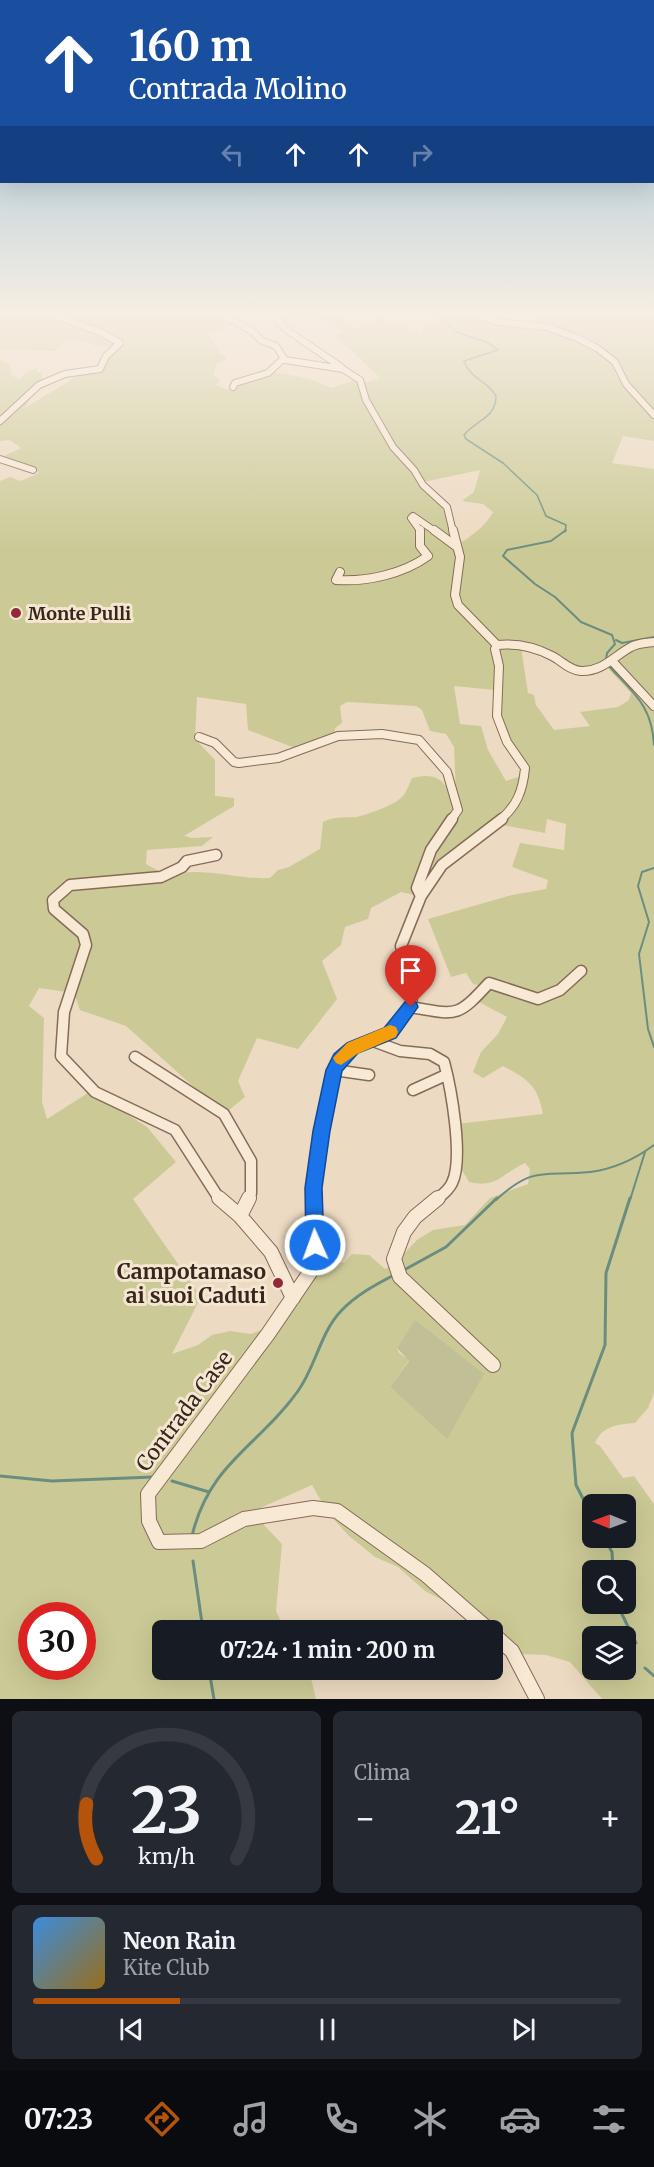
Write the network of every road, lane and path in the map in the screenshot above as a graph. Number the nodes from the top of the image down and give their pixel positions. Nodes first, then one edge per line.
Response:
1 (31, 392) edge
2 (365, 392) edge
3 (634, 392) edge
4 (654, 415) edge
5 (0, 421) edge
6 (0, 459) edge
7 (33, 470) dead end
8 (457, 547) junction
9 (340, 572) dead end
10 (654, 642) edge
11 (497, 645) junction
12 (610, 663) junction
13 (654, 706) edge
14 (199, 737) dead end
15 (216, 855) dead end
16 (420, 896) junction
17 (581, 971) dead end
18 (411, 1007) junction
19 (374, 1041) junction
20 (135, 1057) dead end
21 (334, 1070) junction
22 (369, 1075) dead end
23 (446, 1075) junction
24 (412, 1090) dead end
25 (240, 1216) junction
26 (293, 1298) junction
27 (493, 1365) dead end
28 (477, 1620) edge
29 (503, 1643) edge
30 (537, 1699) edge

1 - 5 street
2 - 8 street
3 - 4 street
6 - 7 street
8 - 9 street
8 - 11 street
10 - 12 street
11 - 12 street
11 - 16 street
12 - 13 street
14 - 16 street
15 - 25 street
16 - 18 street
17 - 18 street
18 - 19 street
19 - 21 street
19 - 23 street
20 - 25 street
21 - 22 street
21 - 26 street
23 - 24 street
23 - 27 street
25 - 26 street
26 - 28 street, Contrada Case
29 - 30 street, Contrada Case

